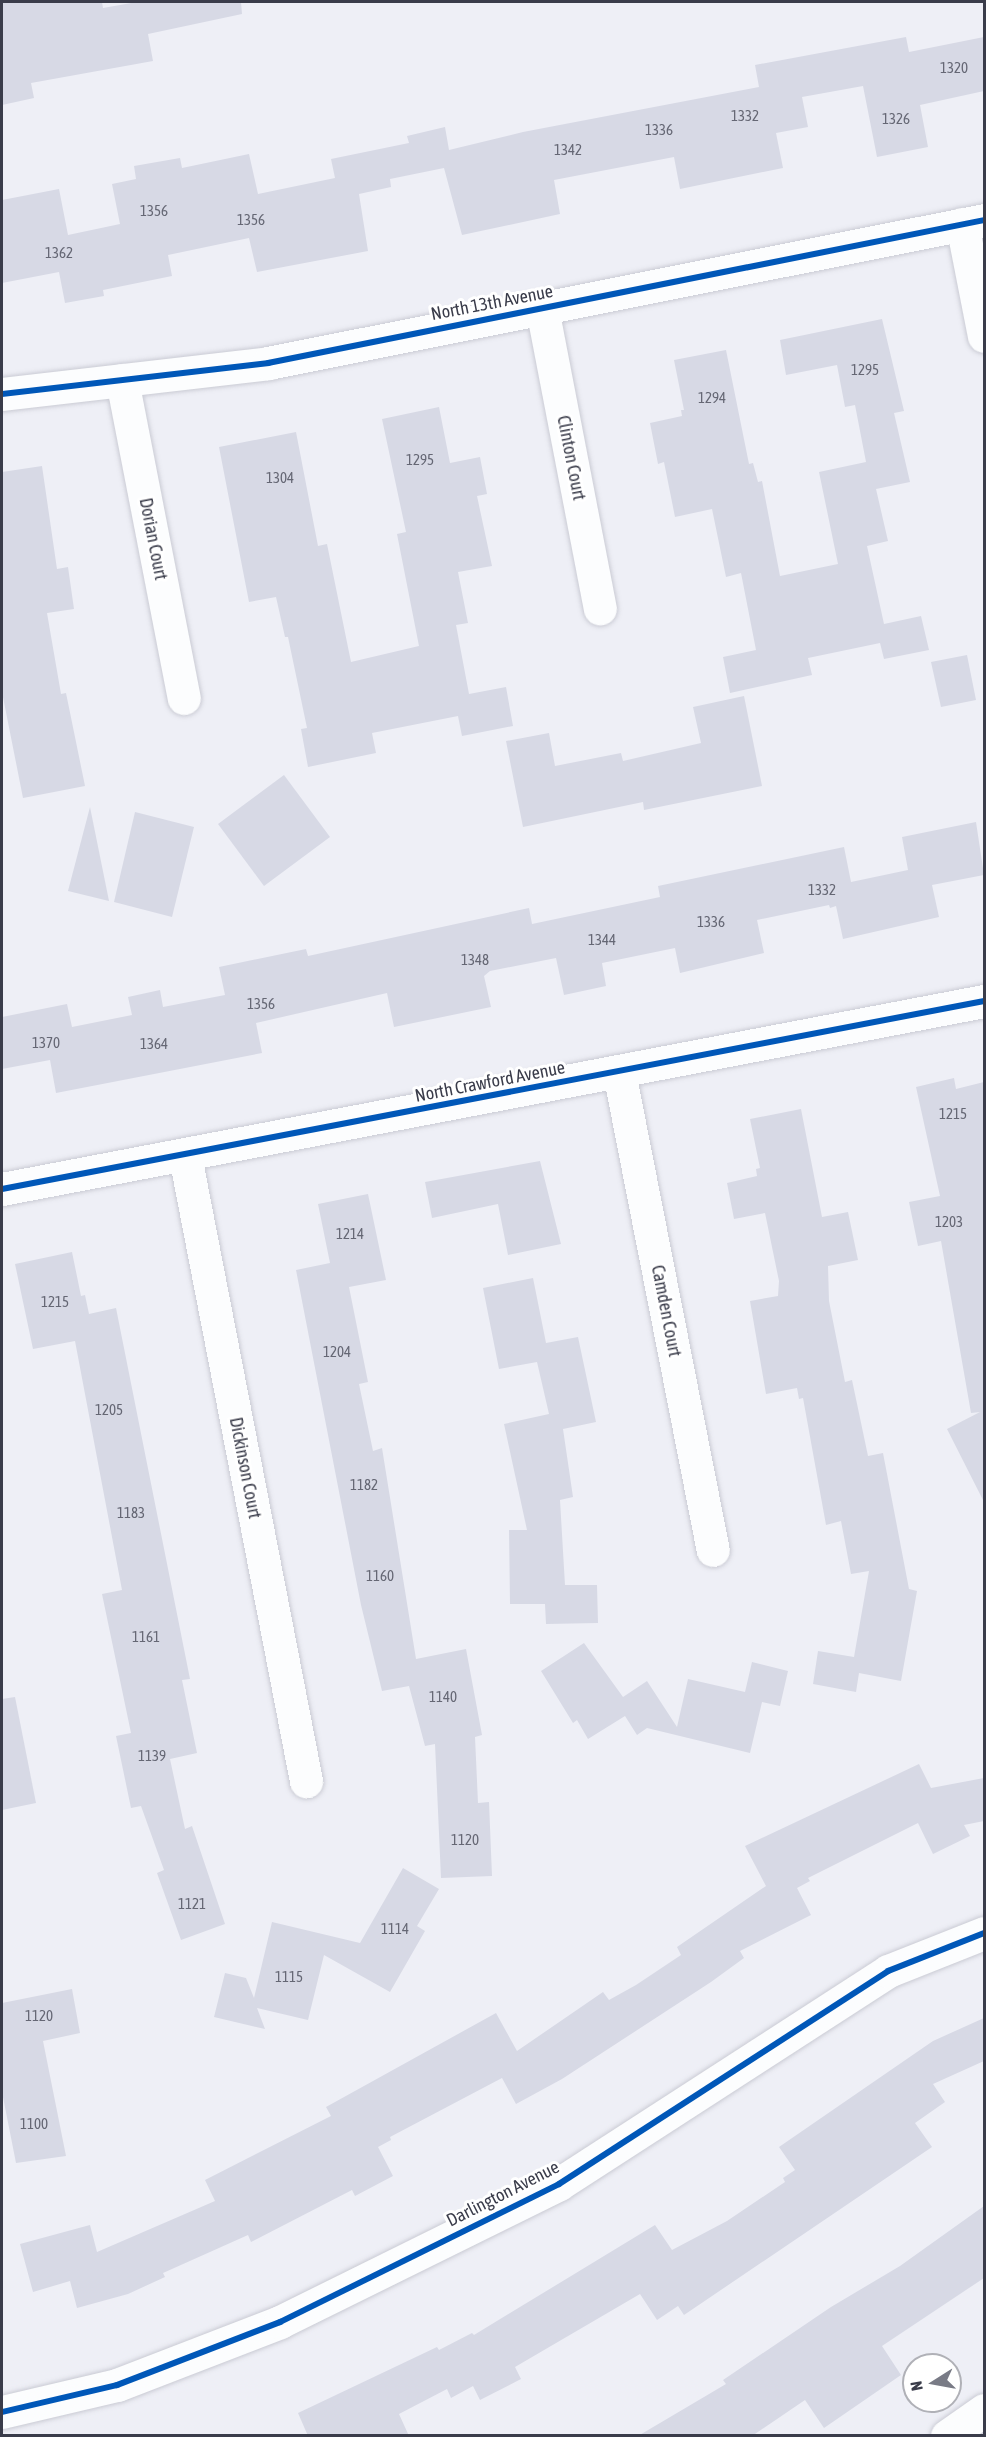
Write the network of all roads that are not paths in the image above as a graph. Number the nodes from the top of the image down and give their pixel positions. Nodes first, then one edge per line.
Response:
1 (973, 222) edge
2 (542, 308) junction
3 (984, 336) edge
4 (122, 380) junction
5 (2, 394) edge
6 (600, 608) dead end
7 (184, 698) dead end
8 (984, 1001) edge
9 (619, 1072) junction
10 (185, 1156) junction
11 (2, 1189) edge
12 (713, 1550) dead end
13 (306, 1780) dead end
14 (984, 1933) edge
15 (984, 2410) edge
16 (2, 2412) edge
17 (947, 2436) edge

1 - 2 street, North 13th Avenue
1 - 3 street
2 - 4 street, North 13th Avenue
2 - 6 street, Clinton Court
4 - 5 street, North 13th Avenue
4 - 7 street, Dorian Court
8 - 9 street, North Crawford Avenue
9 - 10 street, North Crawford Avenue
9 - 12 street, Camden Court
10 - 11 street, North Crawford Avenue
10 - 13 street, Dickinson Court
14 - 16 street, Darlington Avenue
15 - 17 street

